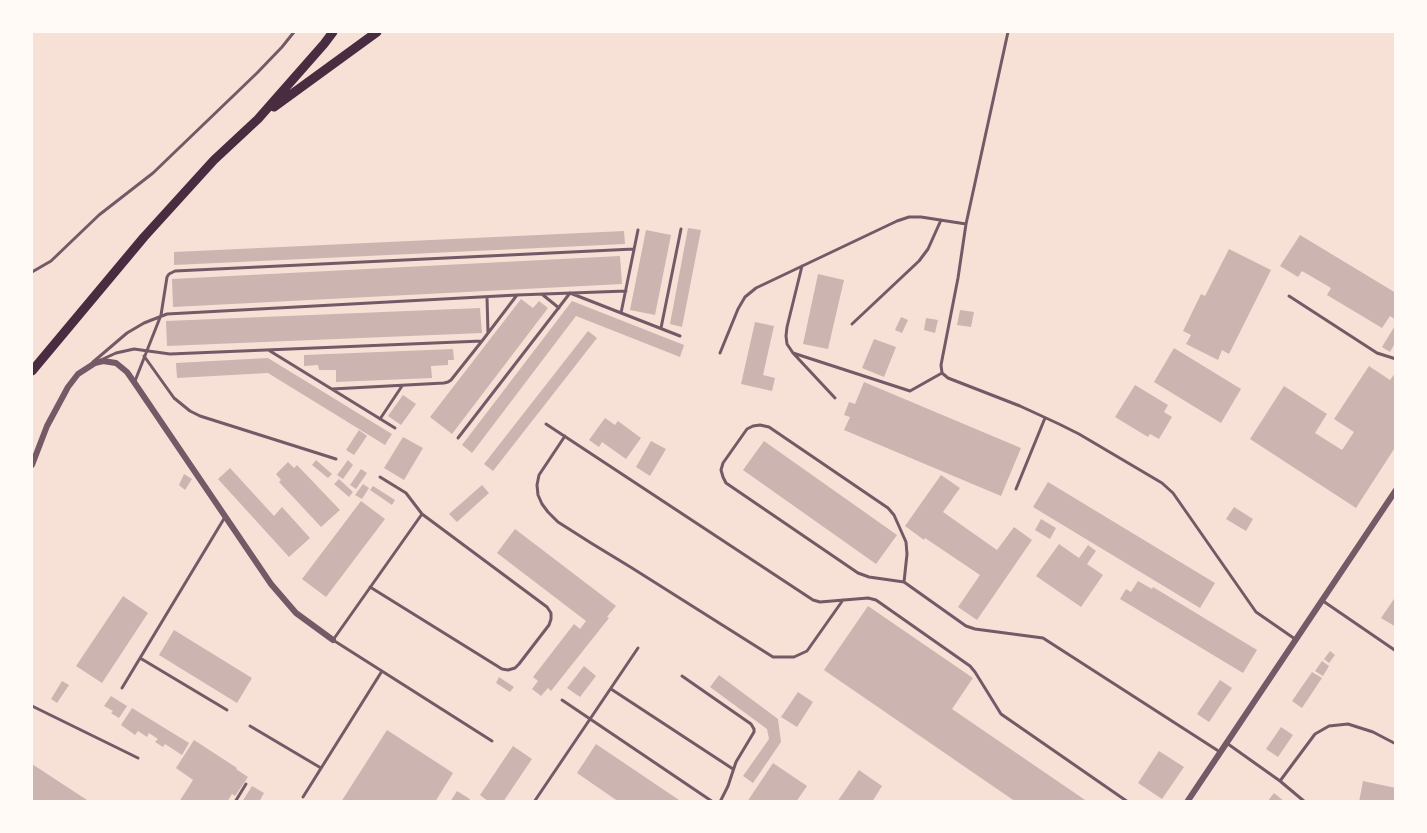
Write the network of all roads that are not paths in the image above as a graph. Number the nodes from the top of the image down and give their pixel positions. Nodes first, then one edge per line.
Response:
1 (294, 32) edge
2 (333, 32) edge
3 (376, 32) edge
4 (1008, 32) edge
5 (258, 119) junction
6 (941, 220) junction
7 (966, 224) junction
8 (681, 229) dead end
9 (638, 230) dead end
10 (634, 249) junction
11 (802, 266) junction
12 (32, 272) edge
13 (626, 291) junction
14 (570, 293) junction
15 (542, 294) junction
16 (517, 295) junction
17 (1289, 296) dead end
18 (487, 297) junction
19 (559, 308) junction
20 (621, 313) junction
21 (161, 315) junction
22 (852, 324) dead end
23 (661, 328) junction
24 (488, 333) junction
25 (680, 336) dead end
26 (482, 341) junction
27 (147, 350) junction
28 (268, 350) junction
29 (720, 353) dead end
30 (793, 354) junction
31 (144, 356) junction
32 (1395, 359) edge
33 (95, 363) junction
34 (87, 367) junction
35 (32, 372) edge
36 (942, 373) junction
37 (134, 382) junction
38 (402, 386) junction
39 (332, 389) junction
40 (835, 398) dead end
41 (1045, 418) junction
42 (380, 419) junction
43 (546, 424) dead end
44 (395, 428) dead end
45 (565, 436) junction
46 (458, 438) dead end
47 (336, 459) dead end
48 (32, 465) edge
49 (380, 477) dead end
50 (1016, 489) dead end
51 (1395, 490) edge
52 (422, 514) junction
53 (225, 517) junction
54 (904, 582) junction
55 (370, 587) junction
56 (843, 600) junction
57 (1321, 600) junction
58 (1296, 639) junction
59 (333, 640) junction
60 (638, 648) dead end
61 (1395, 651) edge
62 (140, 658) junction
63 (382, 671) junction
64 (682, 676) dead end
65 (122, 687) dead end
66 (611, 689) junction
67 (562, 700) dead end
68 (32, 706) edge
69 (227, 710) dead end
70 (590, 719) junction
71 (250, 726) dead end
72 (492, 741) dead end
73 (1226, 743) junction
74 (1395, 744) edge
75 (1220, 752) junction
76 (138, 758) dead end
77 (321, 768) junction
78 (733, 769) junction
79 (1280, 781) junction
80 (246, 784) dead end
81 (303, 797) dead end
82 (235, 801) edge
83 (534, 801) edge
84 (713, 801) edge
85 (720, 801) edge
86 (1128, 801) edge
87 (1187, 801) edge
88 (1305, 801) edge

1 - 12 lane
2 - 5 main road
3 - 5 main road
4 - 7 lane
5 - 35 main road
6 - 7 lane
6 - 11 lane
6 - 22 lane
7 - 36 lane
8 - 23 lane
9 - 10 lane
10 - 13 lane
10 - 21 lane
11 - 29 lane
11 - 30 lane
13 - 14 lane
13 - 20 lane
14 - 15 lane
14 - 19 lane
14 - 20 lane
15 - 16 lane
15 - 19 lane
16 - 18 lane
16 - 24 lane
17 - 32 lane
18 - 21 lane
18 - 24 lane
19 - 46 lane
20 - 23 lane
21 - 27 lane
21 - 34 lane
23 - 25 lane
24 - 26 lane
26 - 28 lane
26 - 38 lane
27 - 28 lane
27 - 31 lane
27 - 33 lane
28 - 39 lane
30 - 36 lane
30 - 40 lane
31 - 37 lane
31 - 47 lane
33 - 34 street
33 - 37 street
34 - 48 street
36 - 41 lane
37 - 53 street
38 - 39 lane
38 - 42 lane
39 - 42 lane
41 - 50 lane
41 - 58 lane
42 - 44 lane
43 - 45 lane
45 - 56 lane
45 - 56 lane
49 - 52 lane
51 - 57 street
52 - 55 lane
52 - 55 lane
53 - 59 street
53 - 62 lane
54 - 54 lane
54 - 75 lane
55 - 59 lane
56 - 86 lane
57 - 58 street
57 - 61 lane
58 - 73 street
59 - 63 lane
60 - 66 lane
62 - 65 lane
62 - 69 lane
63 - 72 lane
63 - 77 lane
64 - 78 lane
66 - 70 lane
66 - 78 lane
67 - 70 lane
68 - 76 lane
70 - 83 lane
70 - 84 lane
71 - 77 lane
73 - 75 street
73 - 79 lane
74 - 79 lane
75 - 87 street
77 - 81 lane
78 - 85 lane
79 - 88 lane
80 - 82 lane

